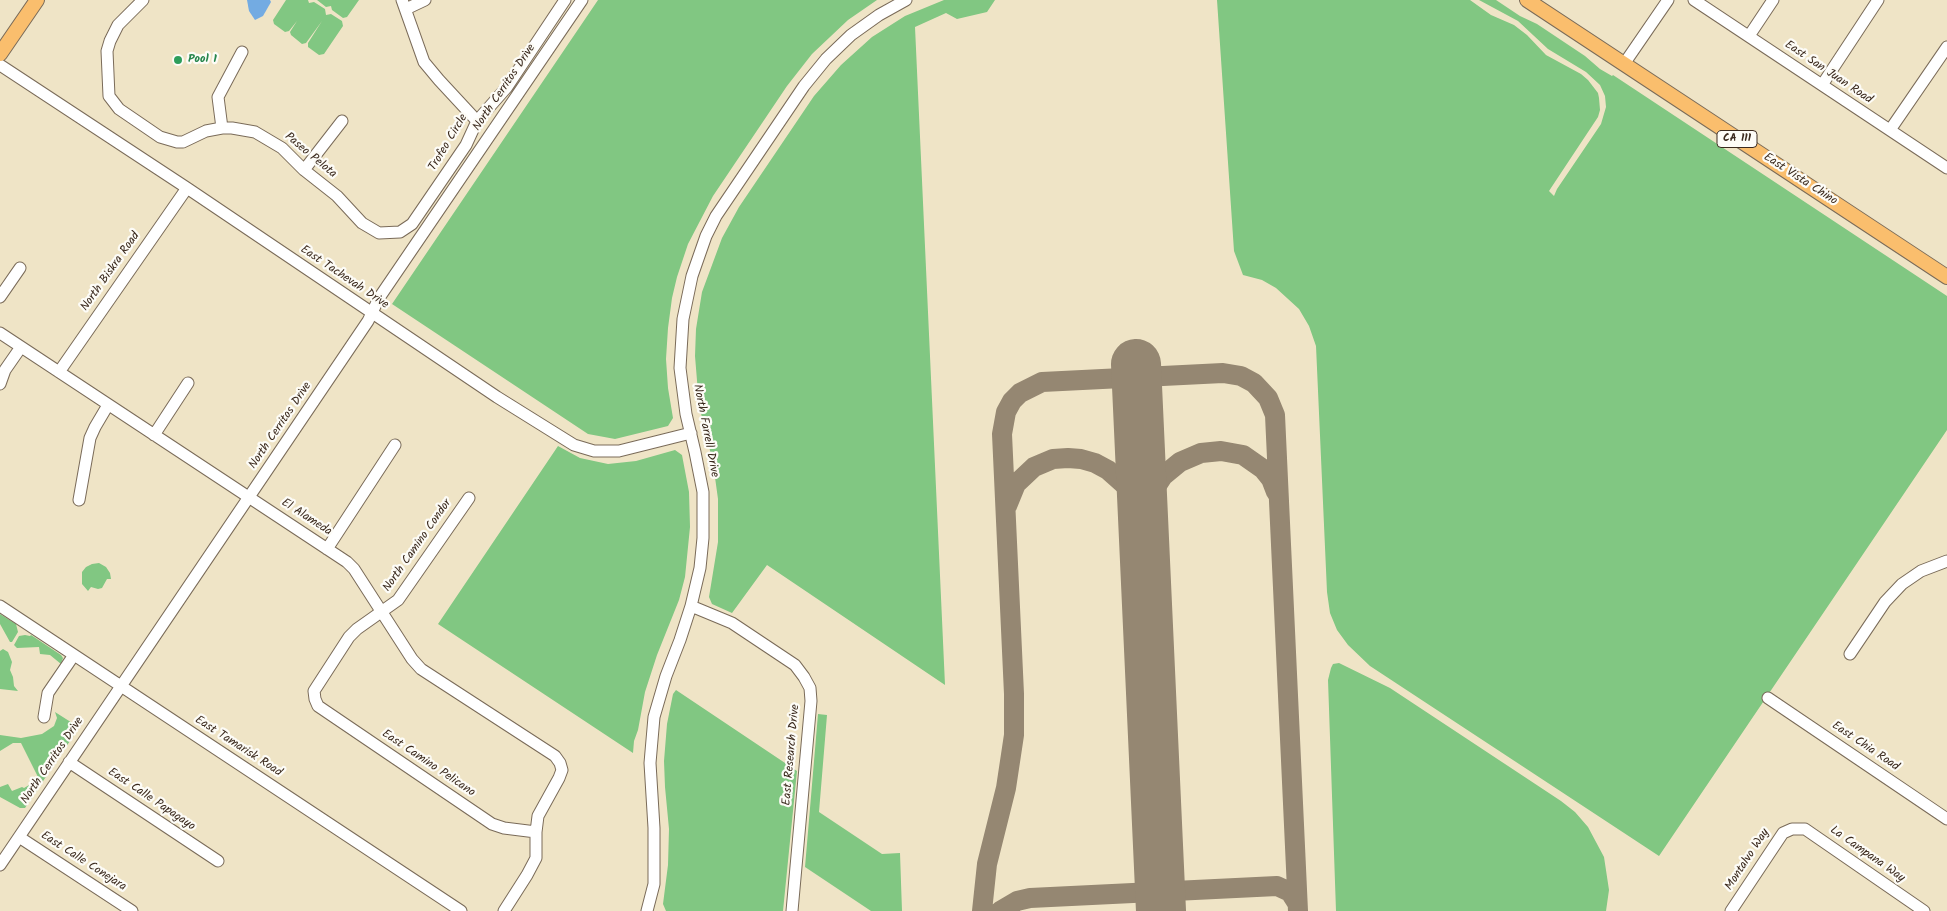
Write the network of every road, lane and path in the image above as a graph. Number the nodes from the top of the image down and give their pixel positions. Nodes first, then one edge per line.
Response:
1 (37, 0) edge
2 (143, 0) edge
3 (425, 0) edge
4 (565, 0) edge
5 (582, 0) edge
6 (906, 0) edge
7 (1527, 0) edge
8 (1668, 0) edge
9 (1694, 0) edge
10 (1773, 0) edge
11 (1878, 0) edge
12 (404, 5) edge
13 (1749, 36) junction
14 (1947, 48) edge
15 (242, 52) dead end
16 (0, 54) edge
17 (1624, 64) junction
18 (0, 65) edge
19 (1822, 85) junction
20 (342, 121) dead end
21 (477, 121) junction
22 (222, 128) junction
23 (1890, 130) junction
24 (1947, 168) edge
25 (304, 170) junction
26 (186, 188) junction
27 (400, 232) junction
28 (410, 252) junction
29 (20, 268) dead end
30 (1947, 277) edge
31 (0, 297) edge
32 (372, 313) junction
33 (0, 333) edge
34 (21, 347) junction
35 (59, 372) junction
36 (188, 383) dead end
37 (0, 384) edge
38 (108, 405) junction
39 (690, 433) junction
40 (154, 435) junction
41 (395, 445) dead end
42 (249, 498) junction
43 (469, 498) dead end
44 (79, 500) dead end
45 (327, 549) junction
46 (1947, 562) edge
47 (0, 606) edge
48 (691, 606) junction
49 (381, 613) junction
50 (1850, 654) dead end
51 (74, 655) junction
52 (121, 686) junction
53 (1768, 698) dead end
54 (314, 699) joint
55 (44, 717) dead end
56 (69, 762) junction
57 (1947, 819) edge
58 (1792, 829) joint
59 (536, 832) junction
60 (19, 837) junction
61 (1, 861) edge
62 (218, 861) dead end
63 (132, 911) edge
64 (461, 911) edge
65 (504, 911) edge
66 (647, 911) edge
67 (792, 911) edge
68 (1731, 911) edge
69 (1924, 911) edge

1 - 16 main road
2 - 22 street, Paseo Pelota
3 - 12 street
4 - 21 street, Trofeo Circle
5 - 28 street, North Cerritos Drive
6 - 39 street, North Farrell Drive
7 - 17 main road, East Vista Chino / CA 111
8 - 17 street
9 - 13 street, East San Juan Road
10 - 13 street
11 - 19 street
12 - 21 street
13 - 19 street, East San Juan Road
14 - 23 street
15 - 22 street
17 - 30 main road, East Vista Chino / CA 111
18 - 26 street, East Tachevah Drive
19 - 23 street, East San Juan Road
20 - 25 street
21 - 27 street, Trofeo Circle
22 - 25 street, Paseo Pelota
23 - 24 street, East San Juan Road
25 - 27 street, Paseo Pelota
26 - 32 street, East Tachevah Drive
26 - 35 street, North Biskra Road
27 - 28 street
28 - 32 street, North Cerritos Drive
29 - 31 street
32 - 39 street, East Tachevah Drive
32 - 42 street, North Cerritos Drive
33 - 34 street, El Alameda
34 - 35 street, El Alameda
34 - 37 street
35 - 38 street, El Alameda
36 - 40 street
38 - 40 street, El Alameda
38 - 44 street
39 - 48 street, North Farrell Drive
40 - 42 street, El Alameda
41 - 45 street
42 - 45 street, El Alameda
42 - 52 street, North Cerritos Drive
43 - 49 street, North Camino Condor
45 - 49 street, El Alameda
46 - 50 street
47 - 51 street, East Tamarisk Road
48 - 66 street, North Farrell Drive
48 - 67 street, East Research Drive
49 - 54 street, North Camino Condor
49 - 59 street, El Alameda
51 - 52 street, East Tamarisk Road
51 - 55 street
52 - 56 street, North Cerritos Drive
52 - 64 street, East Tamarisk Road
53 - 57 street, East Chia Road
54 - 59 street, East Camino Pelicano
56 - 60 street, North Cerritos Drive
56 - 62 street, East Calle Papagayo
58 - 68 street, Montalvo Way
58 - 69 street, La Campana Way
59 - 65 street
60 - 61 street, North Cerritos Drive
60 - 63 street, East Calle Conejara

